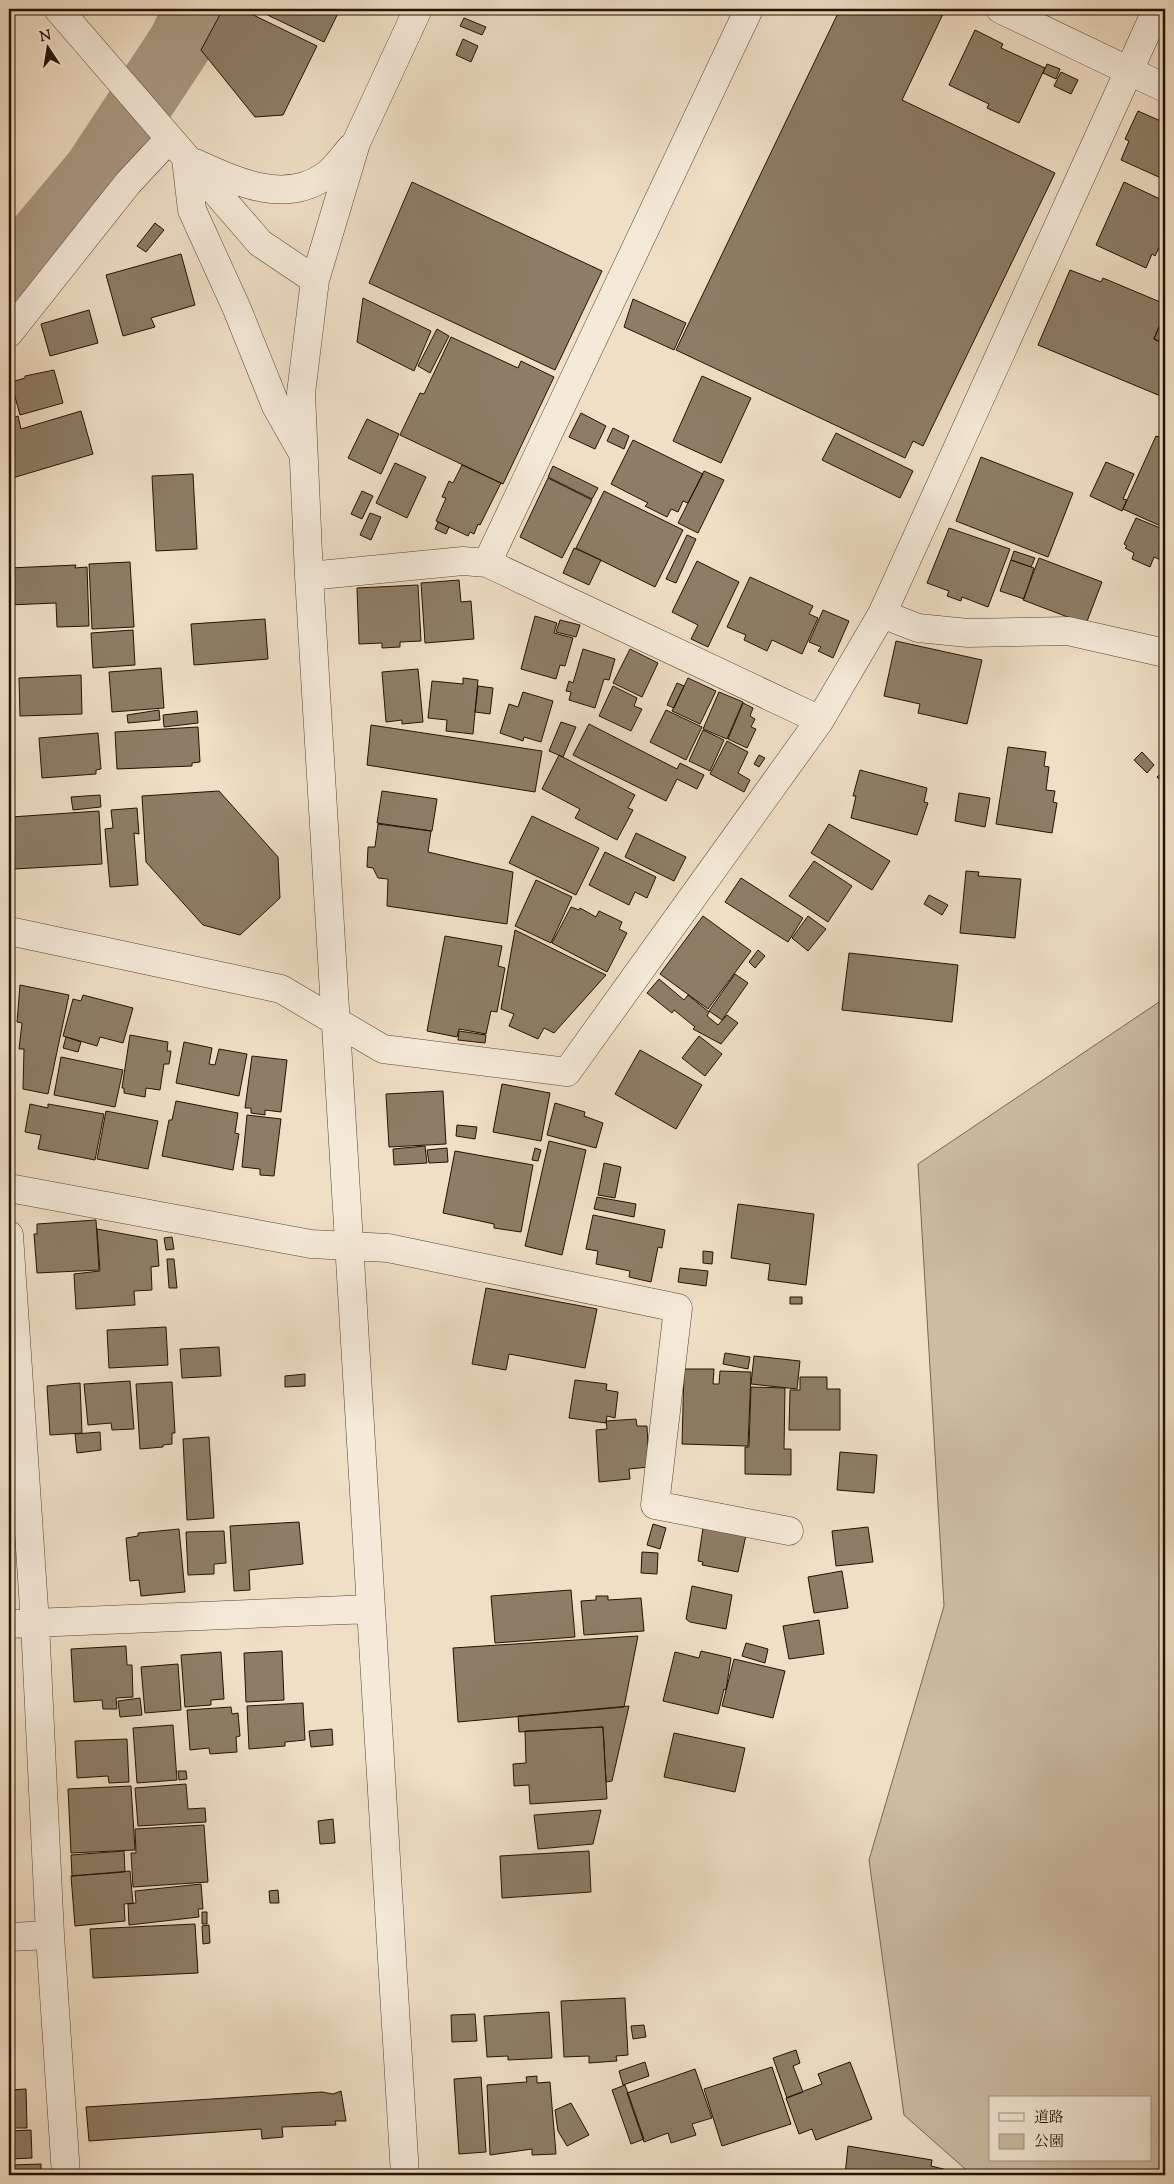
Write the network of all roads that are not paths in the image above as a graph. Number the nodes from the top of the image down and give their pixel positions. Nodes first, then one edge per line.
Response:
1 (58, 9) edge
2 (418, 9) edge
3 (749, 9) edge
4 (1000, 9) edge
5 (1157, 9) edge
6 (1128, 70) junction
7 (1165, 88) edge
8 (356, 144) junction
9 (178, 149) junction
10 (315, 280) junction
11 (9, 333) edge
12 (304, 454) junction
13 (487, 563) junction
14 (309, 576) junction
15 (882, 614) junction
16 (1165, 653) edge
17 (820, 720) junction
18 (9, 930) edge
19 (336, 1019) junction
20 (9, 1188) edge
21 (9, 1235) edge
22 (350, 1247) junction
23 (789, 1531) dead end
24 (371, 1609) junction
25 (22, 1624) edge
26 (50, 1935) junction
27 (9, 1937) edge
28 (66, 2175) edge
29 (405, 2175) edge

1 - 9 street
2 - 8 street
3 - 13 street
4 - 6 street
5 - 6 street
6 - 7 street
6 - 15 street
8 - 9 street
8 - 10 street
9 - 10 street
9 - 11 street
9 - 12 street
10 - 12 street
12 - 14 street
13 - 14 street
13 - 17 street
14 - 19 street
15 - 16 street
15 - 17 street
17 - 19 street
18 - 19 street
19 - 22 street
20 - 22 street
21 - 25 street
22 - 23 street
22 - 24 street
24 - 25 street
24 - 29 street
25 - 26 street
26 - 27 street
26 - 28 street

